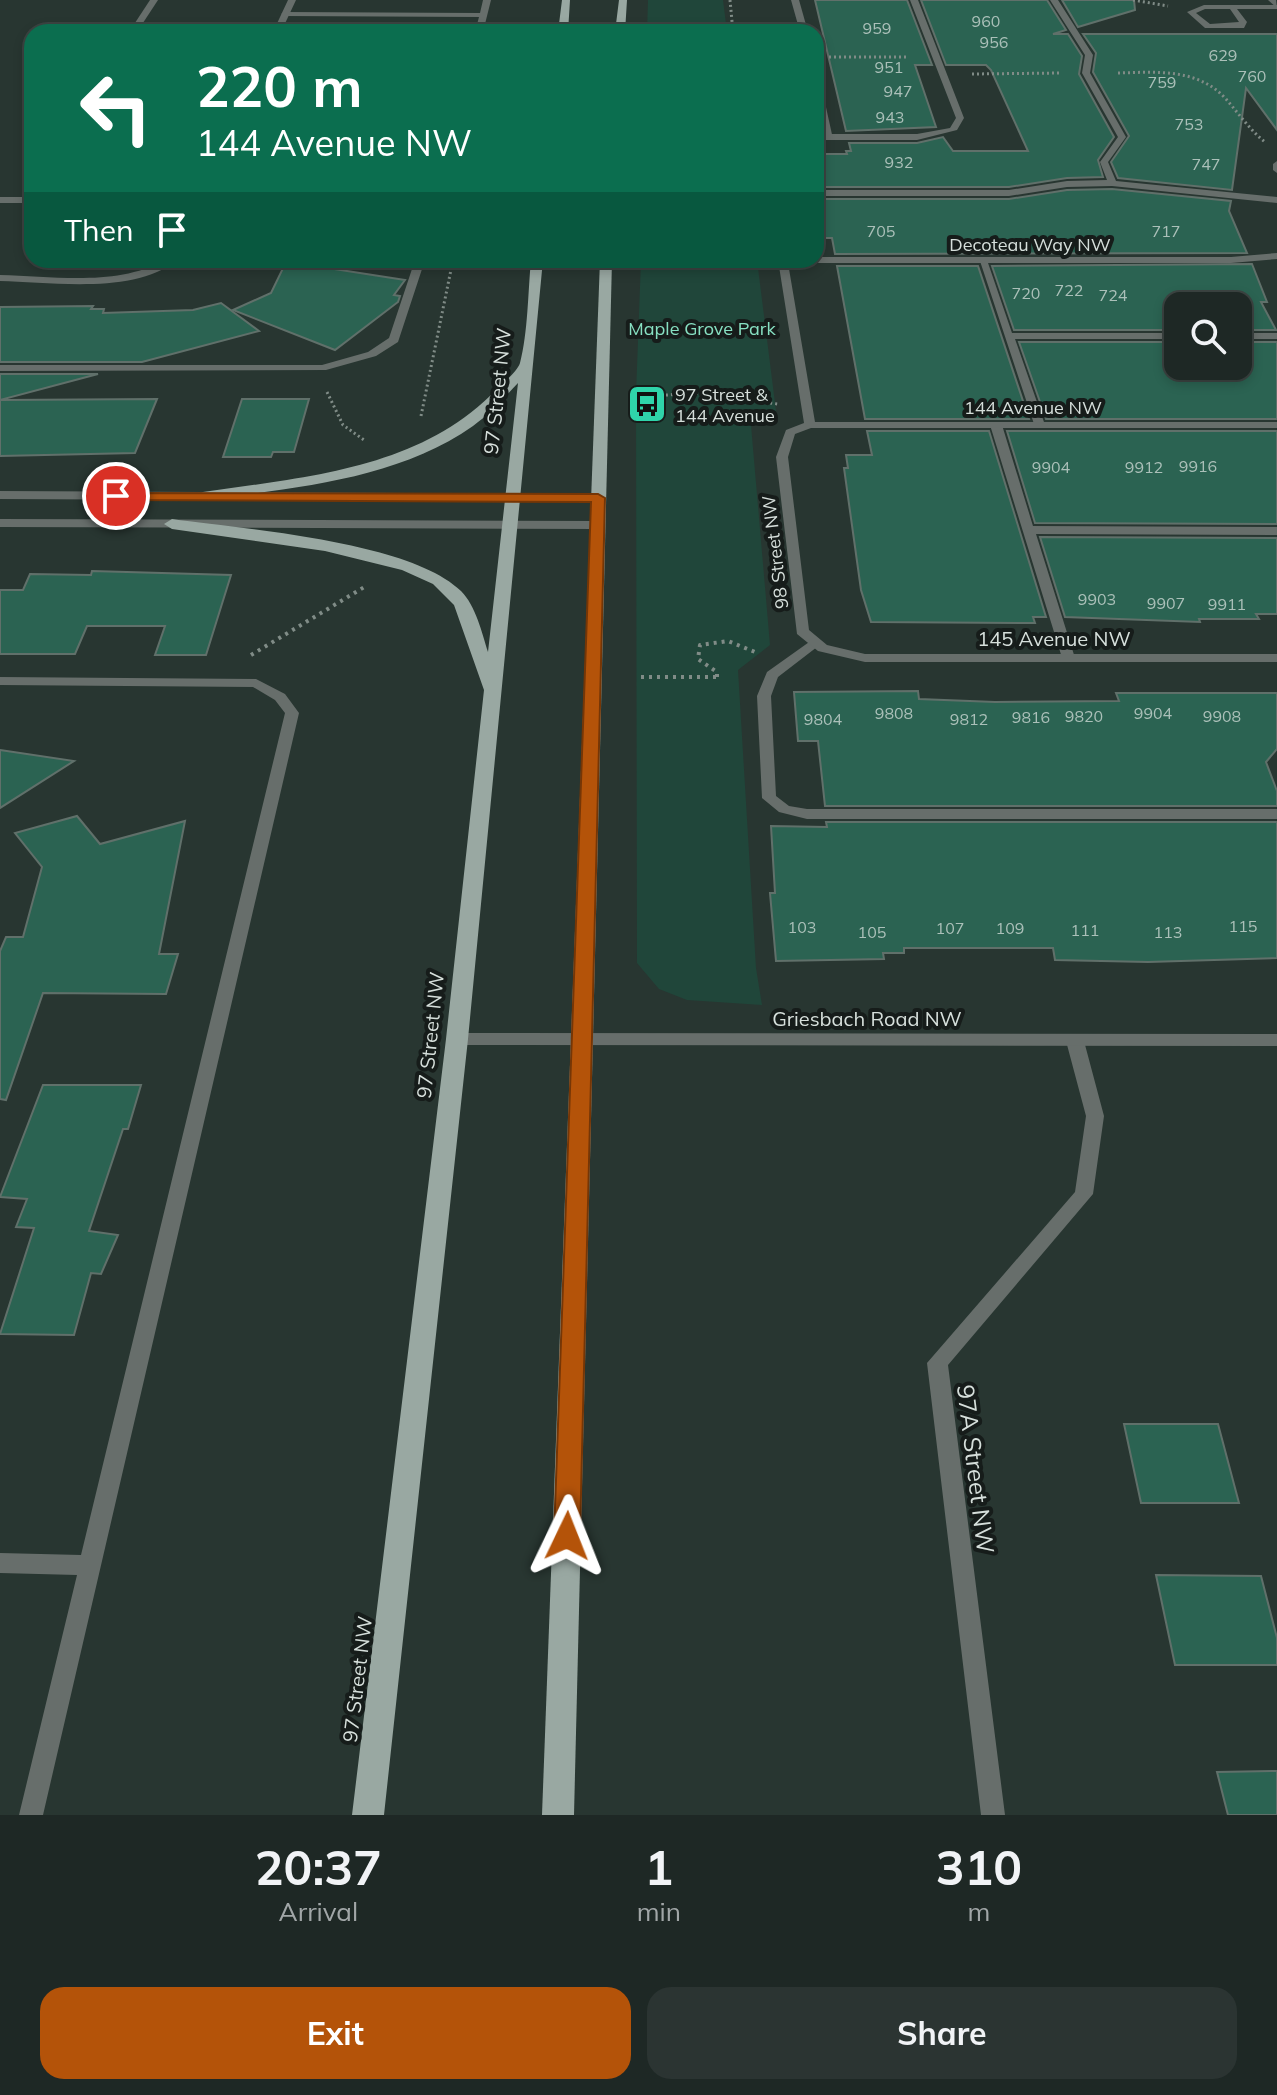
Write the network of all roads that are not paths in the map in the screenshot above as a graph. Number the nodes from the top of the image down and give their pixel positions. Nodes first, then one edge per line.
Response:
1 (154, 0) edge
2 (292, 0) edge
3 (487, 0) edge
4 (566, 0) edge
5 (623, 0) edge
6 (795, 0) edge
7 (914, 0) edge
8 (1054, 0) edge
9 (1272, 0) edge
10 (1232, 7) junction
11 (1277, 7) edge
12 (285, 14) junction
13 (483, 15) junction
14 (138, 24) edge
15 (281, 24) edge
16 (481, 24) edge
17 (564, 24) edge
18 (621, 24) edge
19 (802, 24) edge
20 (824, 113) edge
21 (824, 137) edge
22 (830, 137) junction
23 (1277, 164) edge
24 (1277, 170) edge
25 (1112, 183) junction
26 (824, 193) edge
27 (0, 200) edge
28 (24, 200) edge
29 (1277, 200) edge
30 (1277, 256) edge
31 (824, 260) edge
32 (982, 260) junction
33 (159, 268) edge
34 (417, 268) edge
35 (536, 268) edge
36 (606, 268) edge
37 (784, 268) edge
38 (0, 278) edge
39 (1009, 336) junction
40 (1164, 336) edge
41 (1252, 336) edge
42 (1277, 336) edge
43 (0, 368) edge
44 (525, 368) junction
45 (810, 425) junction
46 (996, 425) junction
47 (1039, 425) junction
48 (1277, 425) edge
49 (790, 432) joint
50 (0, 495) edge
51 (203, 496) junction
52 (598, 498) junction
53 (510, 499) junction
54 (0, 523) edge
55 (172, 524) junction
56 (507, 525) junction
57 (597, 525) junction
58 (1027, 530) junction
59 (1277, 531) edge
60 (812, 644) junction
61 (1068, 658) junction
62 (1277, 658) edge
63 (0, 681) edge
64 (493, 694) junction
65 (1277, 814) edge
66 (457, 1039) junction
67 (583, 1039) junction
68 (1277, 1040) edge
69 (1075, 1041) junction
70 (0, 1563) edge
71 (90, 1565) junction
72 (31, 1815) edge
73 (368, 1815) edge
74 (558, 1815) edge
75 (993, 1815) edge

1 - 14 street
2 - 12 street
3 - 13 street
4 - 17 main road
5 - 18 main road
6 - 19 street
7 - 22 street
8 - 25 street
9 - 11 street
10 - 10 street
10 - 11 street
12 - 13 street
12 - 15 street
13 - 16 street
20 - 22 street
21 - 22 street
23 - 24 street
25 - 26 street
25 - 29 street
27 - 28 street
30 - 32 street, Decoteau Way NW
31 - 32 street, Decoteau Way NW
32 - 39 street
33 - 38 street
34 - 43 street
35 - 44 main road, 97 Street NW
36 - 52 main road
37 - 45 street
39 - 40 street
39 - 47 street
41 - 42 street
44 - 51 main road
44 - 53 main road, 97 Street NW
45 - 46 street, 144 Avenue NW
45 - 49 street, 144 Avenue NW
46 - 47 street, 144 Avenue NW
46 - 58 street
47 - 48 street, 144 Avenue NW
49 - 60 street, 98 Street NW
50 - 51 street
51 - 53 street
52 - 53 street
52 - 57 main road
53 - 56 main road, 97 Street NW
54 - 55 street
55 - 56 street
55 - 64 main road
56 - 57 street
56 - 64 main road, 97 Street NW
57 - 67 main road
58 - 59 street
58 - 61 street
60 - 61 street, 145 Avenue NW
60 - 65 street
61 - 62 street, 145 Avenue NW
63 - 71 street
64 - 66 main road, 97 Street NW
66 - 67 street, Griesbach Road NW
66 - 73 main road, 97 Street NW
67 - 69 street, Griesbach Road NW
67 - 74 main road
68 - 69 street, Griesbach Road NW
69 - 75 street, 97A Street NW
70 - 71 street
71 - 72 street

